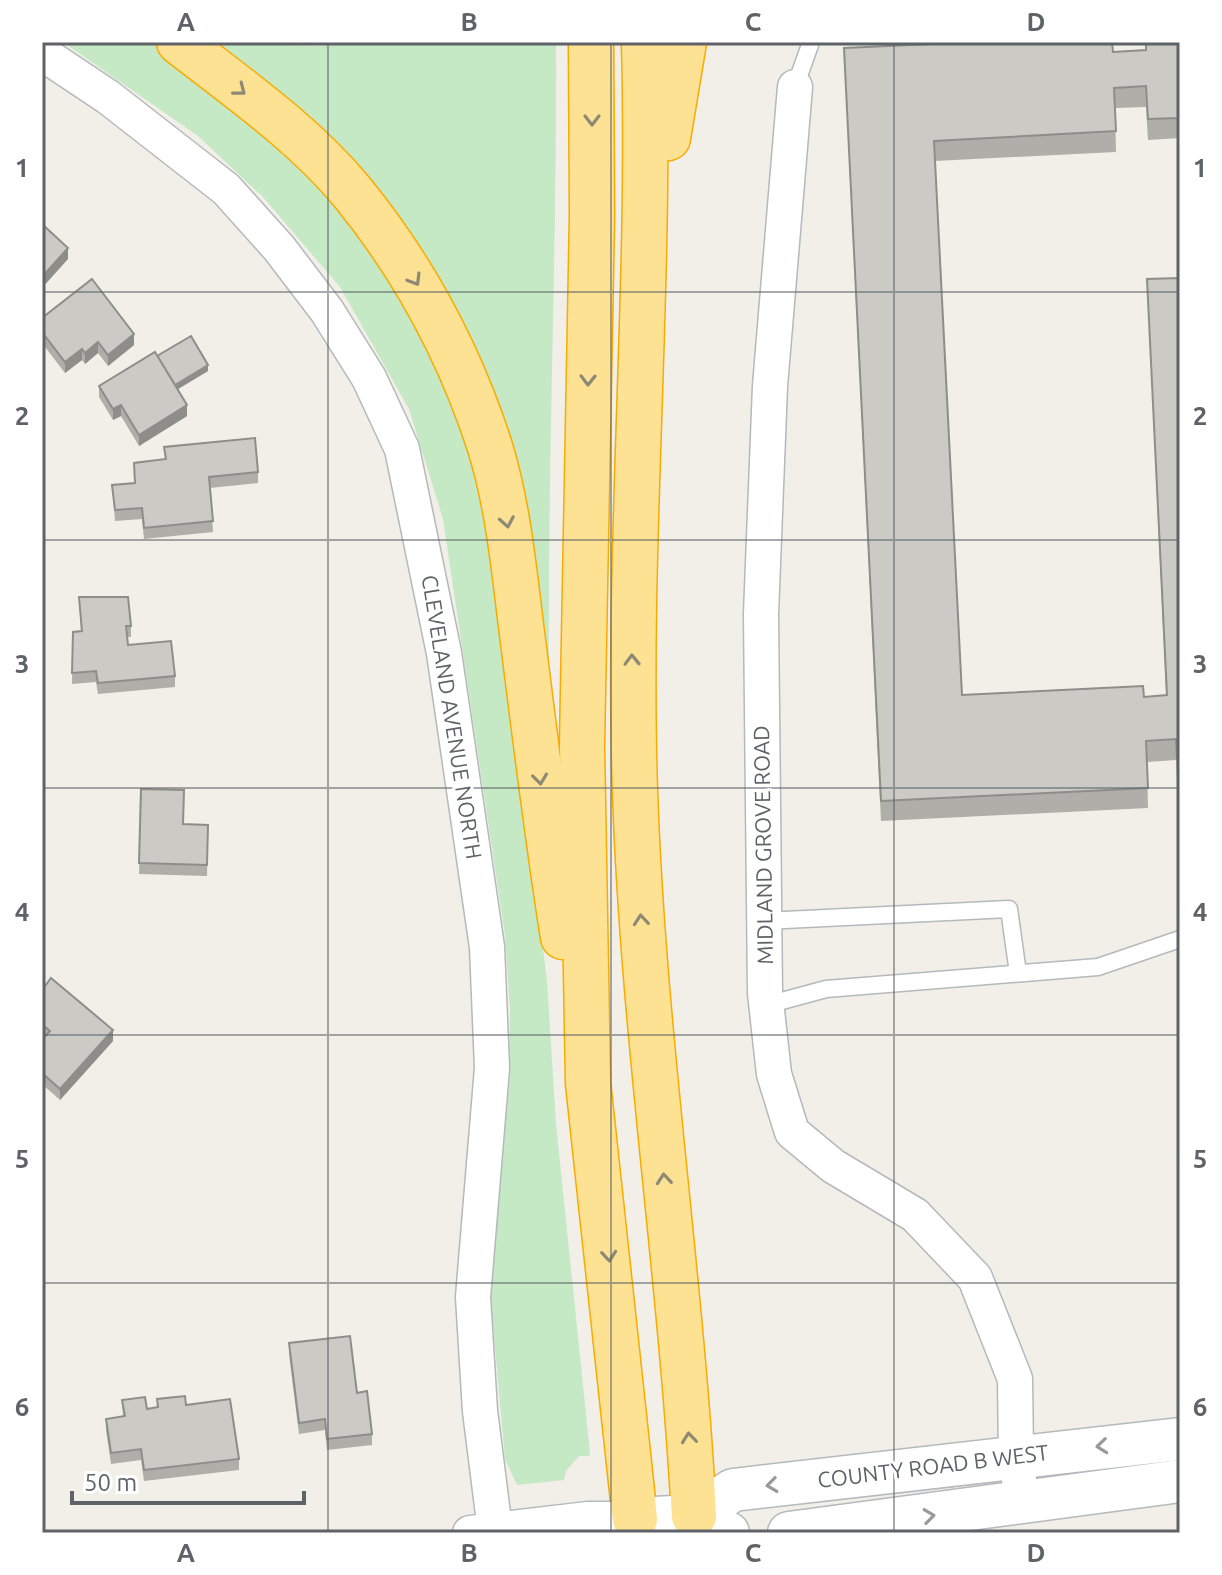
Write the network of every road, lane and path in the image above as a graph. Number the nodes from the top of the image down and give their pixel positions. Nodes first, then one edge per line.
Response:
1 (179, 42) edge
2 (591, 42) edge
3 (644, 42) edge
4 (684, 42) edge
5 (811, 42) edge
6 (42, 53) edge
7 (795, 87) joint
8 (642, 249) junction
9 (764, 921) junction
10 (1180, 939) edge
11 (1018, 973) junction
12 (767, 1005) junction
13 (588, 1083) junction
14 (1180, 1439) edge
15 (1016, 1455) junction
16 (1180, 1481) edge
17 (1022, 1504) junction
18 (635, 1519) junction
19 (711, 1524) edge
20 (483, 1531) edge
21 (789, 1533) edge

1 -> 13 highway
2 -> 13 highway
3 - 8 highway
4 - 8 highway
5 - 7 lane
6 - 20 street, CLEVELAND AVENUE NORTH
7 - 9 street, MIDLAND GROVE ROAD
19 -> 8 highway
9 - 11 lane
9 - 12 street, MIDLAND GROVE ROAD
10 - 11 lane
11 - 12 lane
12 - 15 street, MIDLAND GROVE ROAD
13 -> 18 highway
14 -> 15 street, COUNTY ROAD B WEST
15 - 17 street, MIDLAND GROVE ROAD
15 -> 19 street, COUNTY ROAD B WEST
16 - 17 street
21 -> 17 street
18 - 19 street
18 - 20 street

